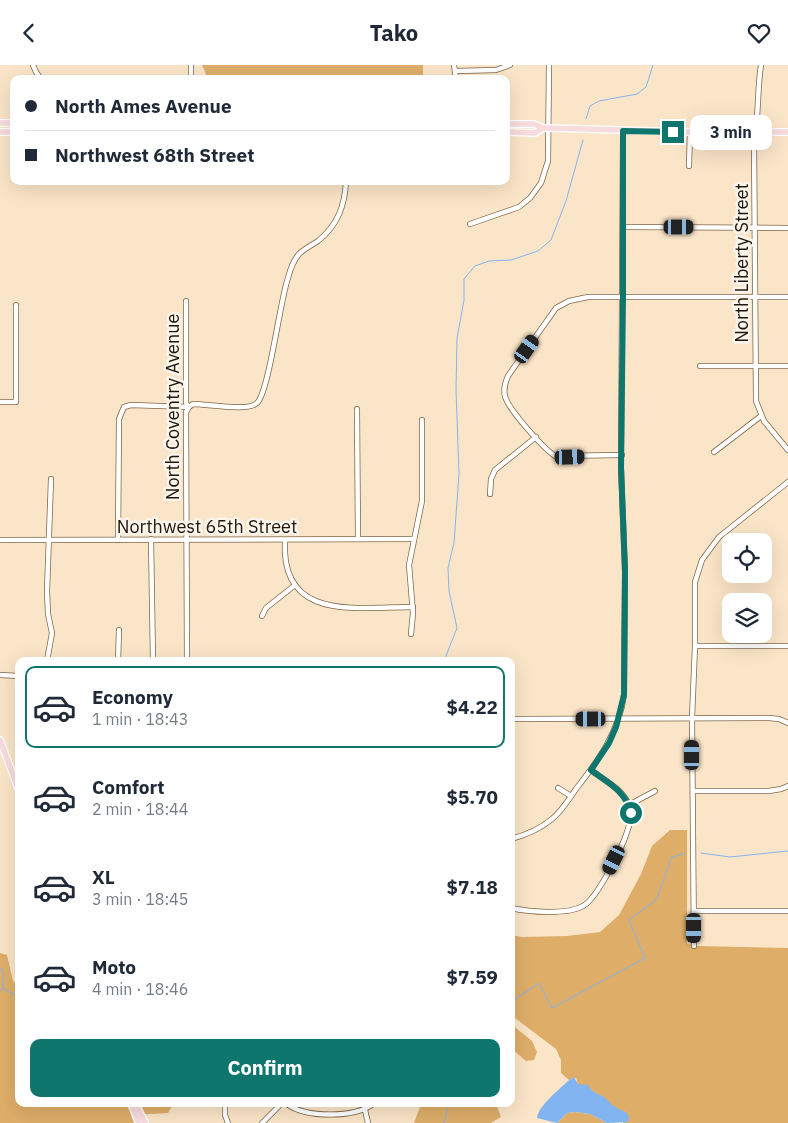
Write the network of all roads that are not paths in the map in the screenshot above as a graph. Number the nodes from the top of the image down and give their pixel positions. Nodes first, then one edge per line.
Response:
1 (454, 65) edge
2 (510, 65) edge
3 (549, 65) edge
4 (761, 65) edge
5 (456, 71) junction
6 (456, 75) edge
7 (510, 124) edge
8 (546, 128) junction
9 (623, 131) junction
10 (510, 132) edge
11 (690, 132) junction
12 (756, 132) junction
13 (788, 132) edge
14 (689, 166) dead end
15 (346, 185) edge
16 (470, 225) dead end
17 (623, 227) junction
18 (755, 228) junction
19 (788, 228) edge
20 (623, 296) junction
21 (755, 296) junction
22 (788, 297) edge
23 (186, 301) dead end
24 (16, 305) dead end
25 (755, 365) junction
26 (700, 366) dead end
27 (788, 366) edge
28 (0, 402) edge
29 (189, 407) junction
30 (357, 409) dead end
31 (761, 417) junction
32 (422, 420) dead end
33 (536, 437) junction
34 (788, 450) edge
35 (714, 452) dead end
36 (622, 455) junction
37 (51, 479) dead end
38 (788, 482) edge
39 (490, 494) dead end
40 (151, 539) junction
41 (285, 539) junction
42 (358, 539) junction
43 (414, 539) junction
44 (0, 540) edge
45 (48, 540) junction
46 (118, 540) junction
47 (186, 540) junction
48 (295, 585) junction
49 (413, 607) junction
50 (262, 616) dead end
51 (119, 630) dead end
52 (411, 634) dead end
53 (695, 646) junction
54 (788, 646) edge
55 (49, 657) edge
56 (118, 657) edge
57 (153, 657) edge
58 (187, 657) edge
59 (0, 675) edge
60 (15, 676) edge
61 (515, 719) edge
62 (619, 719) junction
63 (692, 719) junction
64 (788, 723) edge
65 (0, 740) edge
66 (591, 770) junction
67 (15, 780) edge
68 (788, 785) edge
69 (558, 788) dead end
70 (655, 791) dead end
71 (693, 791) junction
72 (571, 797) junction
73 (629, 805) junction
74 (515, 838) edge
75 (515, 908) edge
76 (694, 911) junction
77 (788, 911) edge
78 (694, 945) dead end
79 (132, 1107) edge
80 (138, 1107) edge
81 (225, 1107) edge
82 (278, 1107) edge
83 (293, 1107) edge
84 (368, 1107) edge
85 (365, 1109) junction
86 (139, 1123) edge
87 (146, 1123) edge
88 (228, 1123) edge
89 (262, 1123) edge
90 (368, 1123) edge

1 - 5 street
2 - 5 street
3 - 8 street
4 - 12 street, North Liberty Street
5 - 6 street
7 - 8 main road
8 - 9 main road
8 - 10 main road
8 - 16 street
9 - 11 main road
9 - 17 street
11 - 12 main road
11 - 14 street
12 - 13 main road
12 - 18 street, North Liberty Street
15 - 29 street
17 - 18 street
17 - 20 street
18 - 19 street
18 - 21 street, North Liberty Street
20 - 21 street
20 - 33 street
20 - 36 street
21 - 22 street
21 - 25 street, North Liberty Street
23 - 29 street, North Coventry Avenue
24 - 28 street
25 - 26 street
25 - 27 street
25 - 31 street, North Liberty Street
29 - 46 street
29 - 47 street, North Coventry Avenue
30 - 42 street
31 - 34 street, North Liberty Street
31 - 35 street
32 - 43 street
33 - 36 street
33 - 39 street
36 - 62 street
37 - 45 street
38 - 53 street
40 - 46 street, Northwest 65th Street
40 - 47 street, Northwest 65th Street
40 - 57 street
41 - 42 street, Northwest 65th Street
41 - 47 street, Northwest 65th Street
41 - 48 street
42 - 43 street, Northwest 65th Street
43 - 49 street
44 - 45 street, Northwest 65th Street
45 - 46 street, Northwest 65th Street
45 - 55 street
47 - 58 street, North Coventry Avenue
48 - 49 street
48 - 50 street
49 - 52 street
51 - 56 street
53 - 54 street
53 - 63 street
59 - 60 street
61 - 62 street
62 - 63 street
62 - 66 street
63 - 64 street
63 - 71 street
65 - 67 main road
66 - 72 street
66 - 73 street
68 - 71 street
69 - 72 street
70 - 73 street
71 - 76 street
72 - 74 street
73 - 75 street
76 - 77 street
76 - 78 street
79 - 86 main road
80 - 87 main road
81 - 88 street
82 - 89 street
83 - 85 street
84 - 85 street
85 - 90 street

